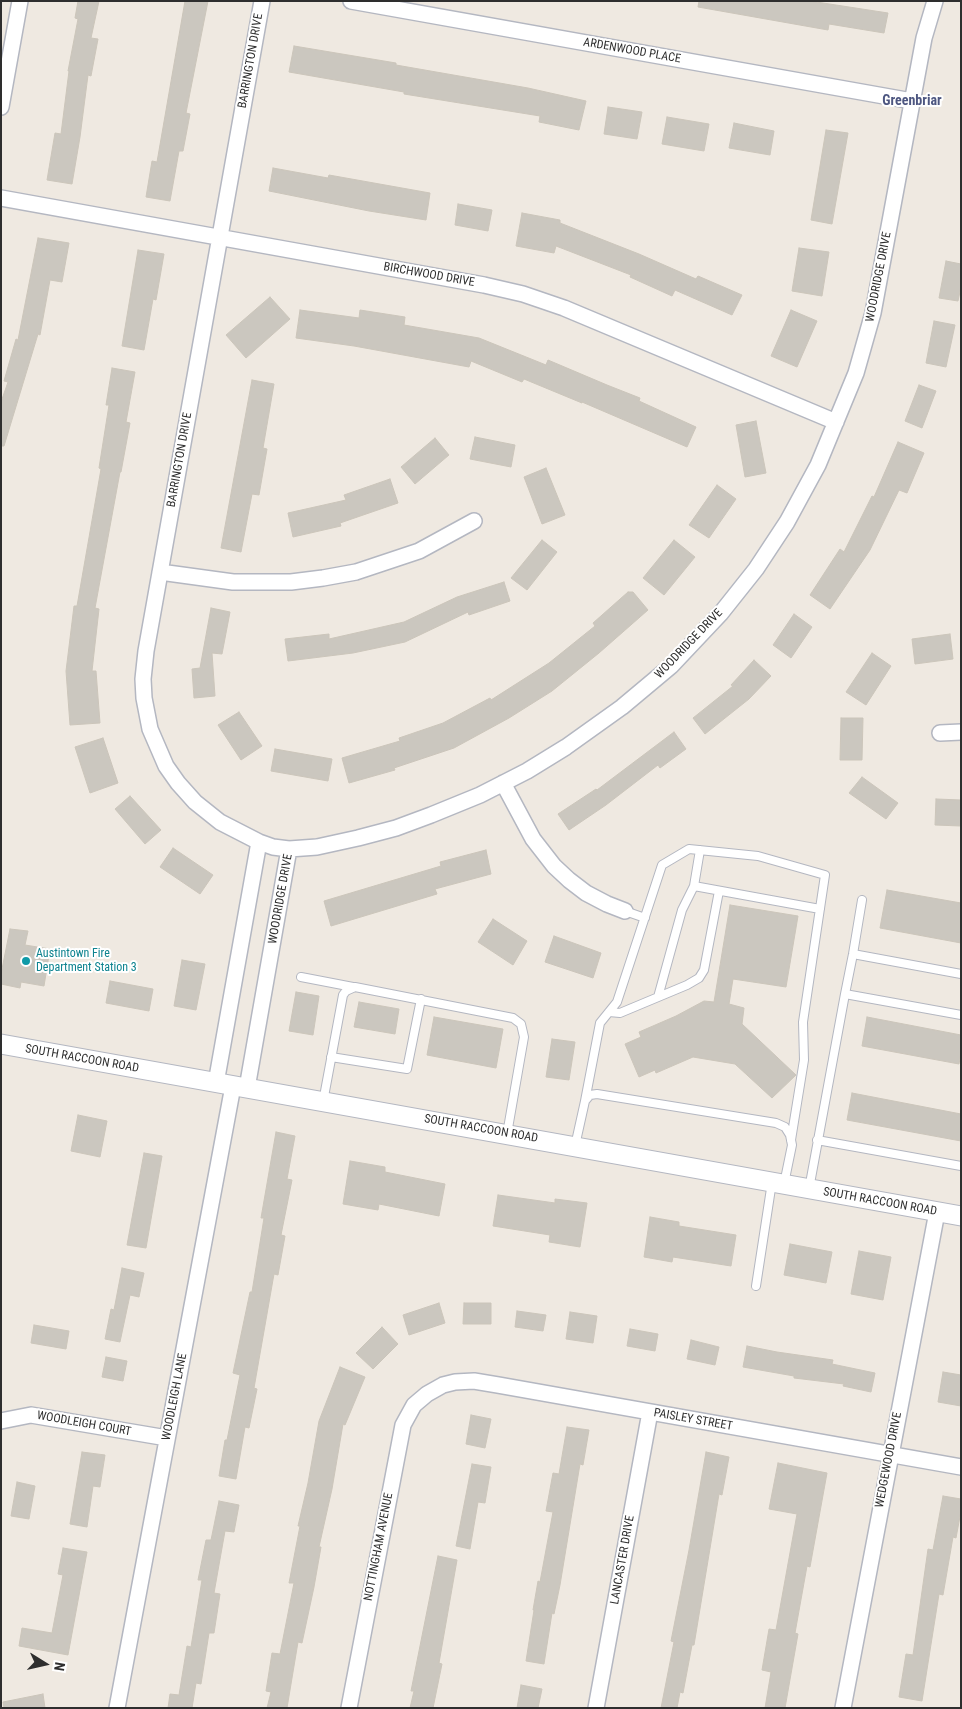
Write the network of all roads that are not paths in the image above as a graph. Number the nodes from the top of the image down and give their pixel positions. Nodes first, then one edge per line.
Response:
1 (20, 1) edge
2 (262, 1) edge
3 (351, 1) edge
4 (935, 1) edge
5 (912, 101) junction
6 (1, 107) edge
7 (1, 198) edge
8 (219, 238) junction
9 (836, 422) junction
10 (474, 521) dead end
11 (160, 572) junction
12 (961, 732) edge
13 (940, 733) dead end
14 (503, 783) junction
15 (258, 842) junction
16 (289, 849) junction
17 (700, 850) junction
18 (694, 886) junction
19 (719, 891) junction
20 (862, 900) dead end
21 (820, 908) junction
22 (625, 911) joint
23 (644, 918) junction
24 (853, 954) junction
25 (961, 974) edge
26 (300, 977) dead end
27 (355, 987) junction
28 (845, 994) junction
29 (658, 997) junction
30 (421, 1000) junction
31 (609, 1012) junction
32 (961, 1015) edge
33 (1, 1044) edge
34 (331, 1057) junction
35 (232, 1085) junction
36 (585, 1101) junction
37 (324, 1102) junction
38 (508, 1134) junction
39 (791, 1140) junction
40 (817, 1140) junction
41 (575, 1146) junction
42 (961, 1166) edge
43 (778, 1183) junction
44 (809, 1189) junction
45 (937, 1212) junction
46 (961, 1216) edge
47 (756, 1286) dead end
48 (427, 1394) joint
49 (650, 1412) junction
50 (1, 1421) edge
51 (167, 1438) junction
52 (890, 1455) junction
53 (961, 1467) edge
54 (116, 1708) edge
55 (349, 1708) edge
56 (596, 1708) edge
57 (843, 1708) edge

1 - 6 street
2 - 8 street, BARRINGTON DRIVE
3 - 5 street, ARDENWOOD PLACE
4 - 5 street, WOODRIDGE DRIVE
5 - 9 street, WOODRIDGE DRIVE
7 - 8 street, BIRCHWOOD DRIVE
8 - 9 street, BIRCHWOOD DRIVE
8 - 11 street, BARRINGTON DRIVE
9 - 14 street, WOODRIDGE DRIVE
10 - 11 street
11 - 15 street, BARRINGTON DRIVE
12 - 13 street
14 - 16 street, WOODRIDGE DRIVE
14 - 22 street
15 - 16 street, BARRINGTON DRIVE
15 - 35 street
16 - 35 street, WOODRIDGE DRIVE
17 - 18 lane
17 - 21 lane
17 - 23 lane
18 - 19 lane
18 - 29 lane
19 - 21 lane
19 - 29 lane
20 - 24 lane
21 - 39 lane
22 - 23 lane
23 - 31 lane
24 - 25 lane
24 - 28 lane
26 - 27 lane
27 - 30 lane
27 - 34 lane
28 - 32 lane
28 - 40 lane
29 - 31 lane
30 - 34 lane
30 - 38 lane
31 - 36 lane
33 - 35 street, SOUTH RACCOON ROAD
34 - 37 lane
35 - 37 street, SOUTH RACCOON ROAD
35 - 51 street, WOODLEIGH LANE
36 - 39 lane
36 - 41 lane
37 - 38 street, SOUTH RACCOON ROAD
38 - 41 street, SOUTH RACCOON ROAD
39 - 43 lane
40 - 42 lane
40 - 44 lane
41 - 43 street, SOUTH RACCOON ROAD
43 - 44 street, SOUTH RACCOON ROAD
43 - 47 lane
44 - 45 street, SOUTH RACCOON ROAD
45 - 46 street, SOUTH RACCOON ROAD
45 - 52 street, WEDGEWOOD DRIVE
48 - 49 street, PAISLEY STREET
48 - 55 street, NOTTINGHAM AVENUE
49 - 52 street, PAISLEY STREET
49 - 56 street, LANCASTER DRIVE
50 - 51 street, WOODLEIGH COURT
51 - 54 street, WOODLEIGH LANE
52 - 53 street, PAISLEY STREET
52 - 57 street, WEDGEWOOD DRIVE

